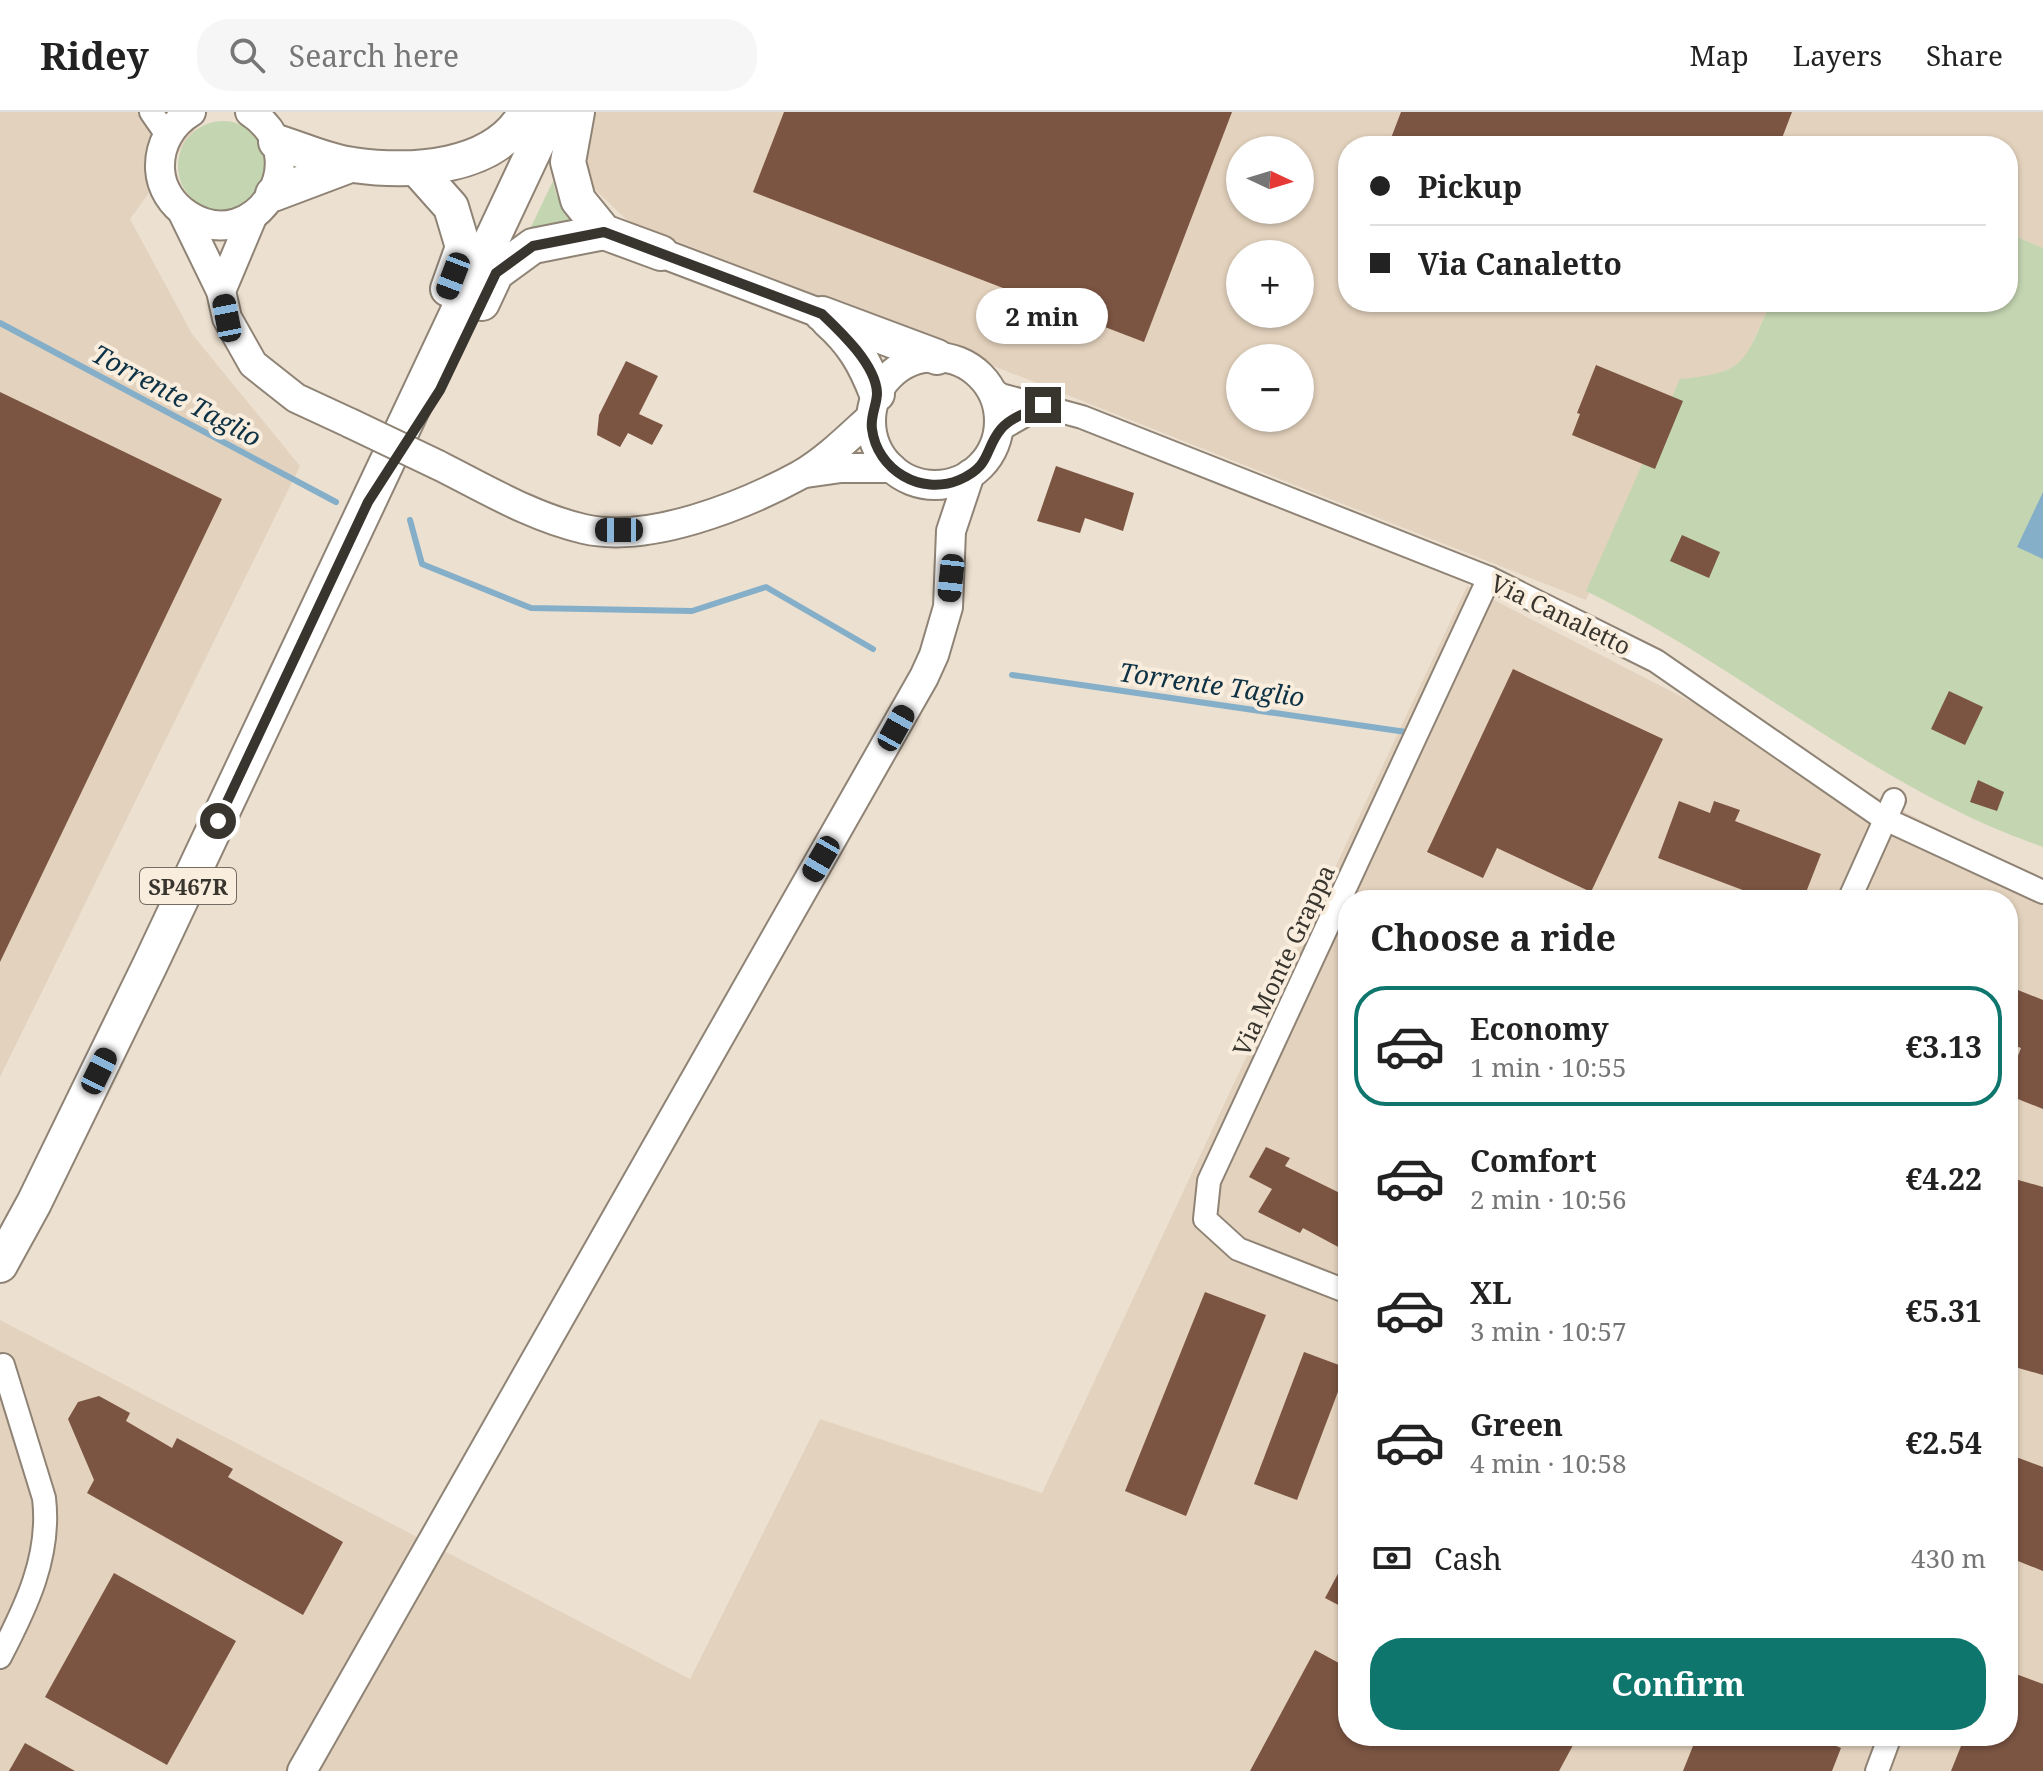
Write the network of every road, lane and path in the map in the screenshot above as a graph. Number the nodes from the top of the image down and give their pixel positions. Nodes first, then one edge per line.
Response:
1 (151, 112) edge
2 (191, 112) edge
3 (526, 112) edge
4 (552, 112) edge
5 (577, 112) edge
6 (264, 122) edge
7 (167, 135) junction
8 (350, 165) junction
9 (418, 170) junction
10 (263, 204) junction
11 (183, 213) junction
12 (604, 232) junction
13 (661, 253) joint
14 (221, 291) junction
15 (822, 314) junction
16 (937, 357) junction
17 (989, 387) junction
18 (874, 405) junction
19 (1043, 405) junction
20 (992, 449) junction
21 (892, 468) junction
22 (801, 474) junction
23 (970, 474) junction
24 (921, 483) junction
25 (368, 502) junction
26 (951, 531) junction
27 (1489, 578) junction
28 (1888, 809) junction
29 (1344, 890) edge
30 (1853, 890) edge
31 (2043, 892) edge
32 (1338, 903) edge
33 (0, 1265) edge
34 (1338, 1288) edge
35 (3, 1365) dead end
36 (0, 1657) edge
37 (1886, 1746) edge
38 (302, 1771) edge
39 (1877, 1771) edge

1 - 7 street
2 - 7 main road
3 - 9 highway
4 - 25 highway, SP467R
5 - 12 highway
6 - 8 highway
6 - 10 main road
7 - 11 main road
8 - 9 highway
8 - 10 highway
9 - 25 highway
10 - 11 main road
10 - 14 main road
11 - 14 main road
12 - 13 highway
12 - 25 highway
13 - 15 main road
14 - 22 main road, bridge
15 - 16 highway
15 - 18 highway
16 - 17 main road
16 - 18 main road
17 - 19 street, Via Canaletto
17 - 20 main road
18 - 21 main road
18 - 22 main road
19 - 20 street
19 - 27 street, Via Canaletto
20 - 23 main road
21 - 22 main road
21 - 24 main road
23 - 24 main road
23 - 26 main road
24 - 26 main road
25 - 33 highway, SP467R
26 - 38 main road
27 - 28 street, Via Canaletto
27 - 29 street, Via Monte Grappa
28 - 30 street
28 - 31 street, Via Canaletto
32 - 34 street, Via Monte Grappa
35 - 36 street
37 - 39 street

